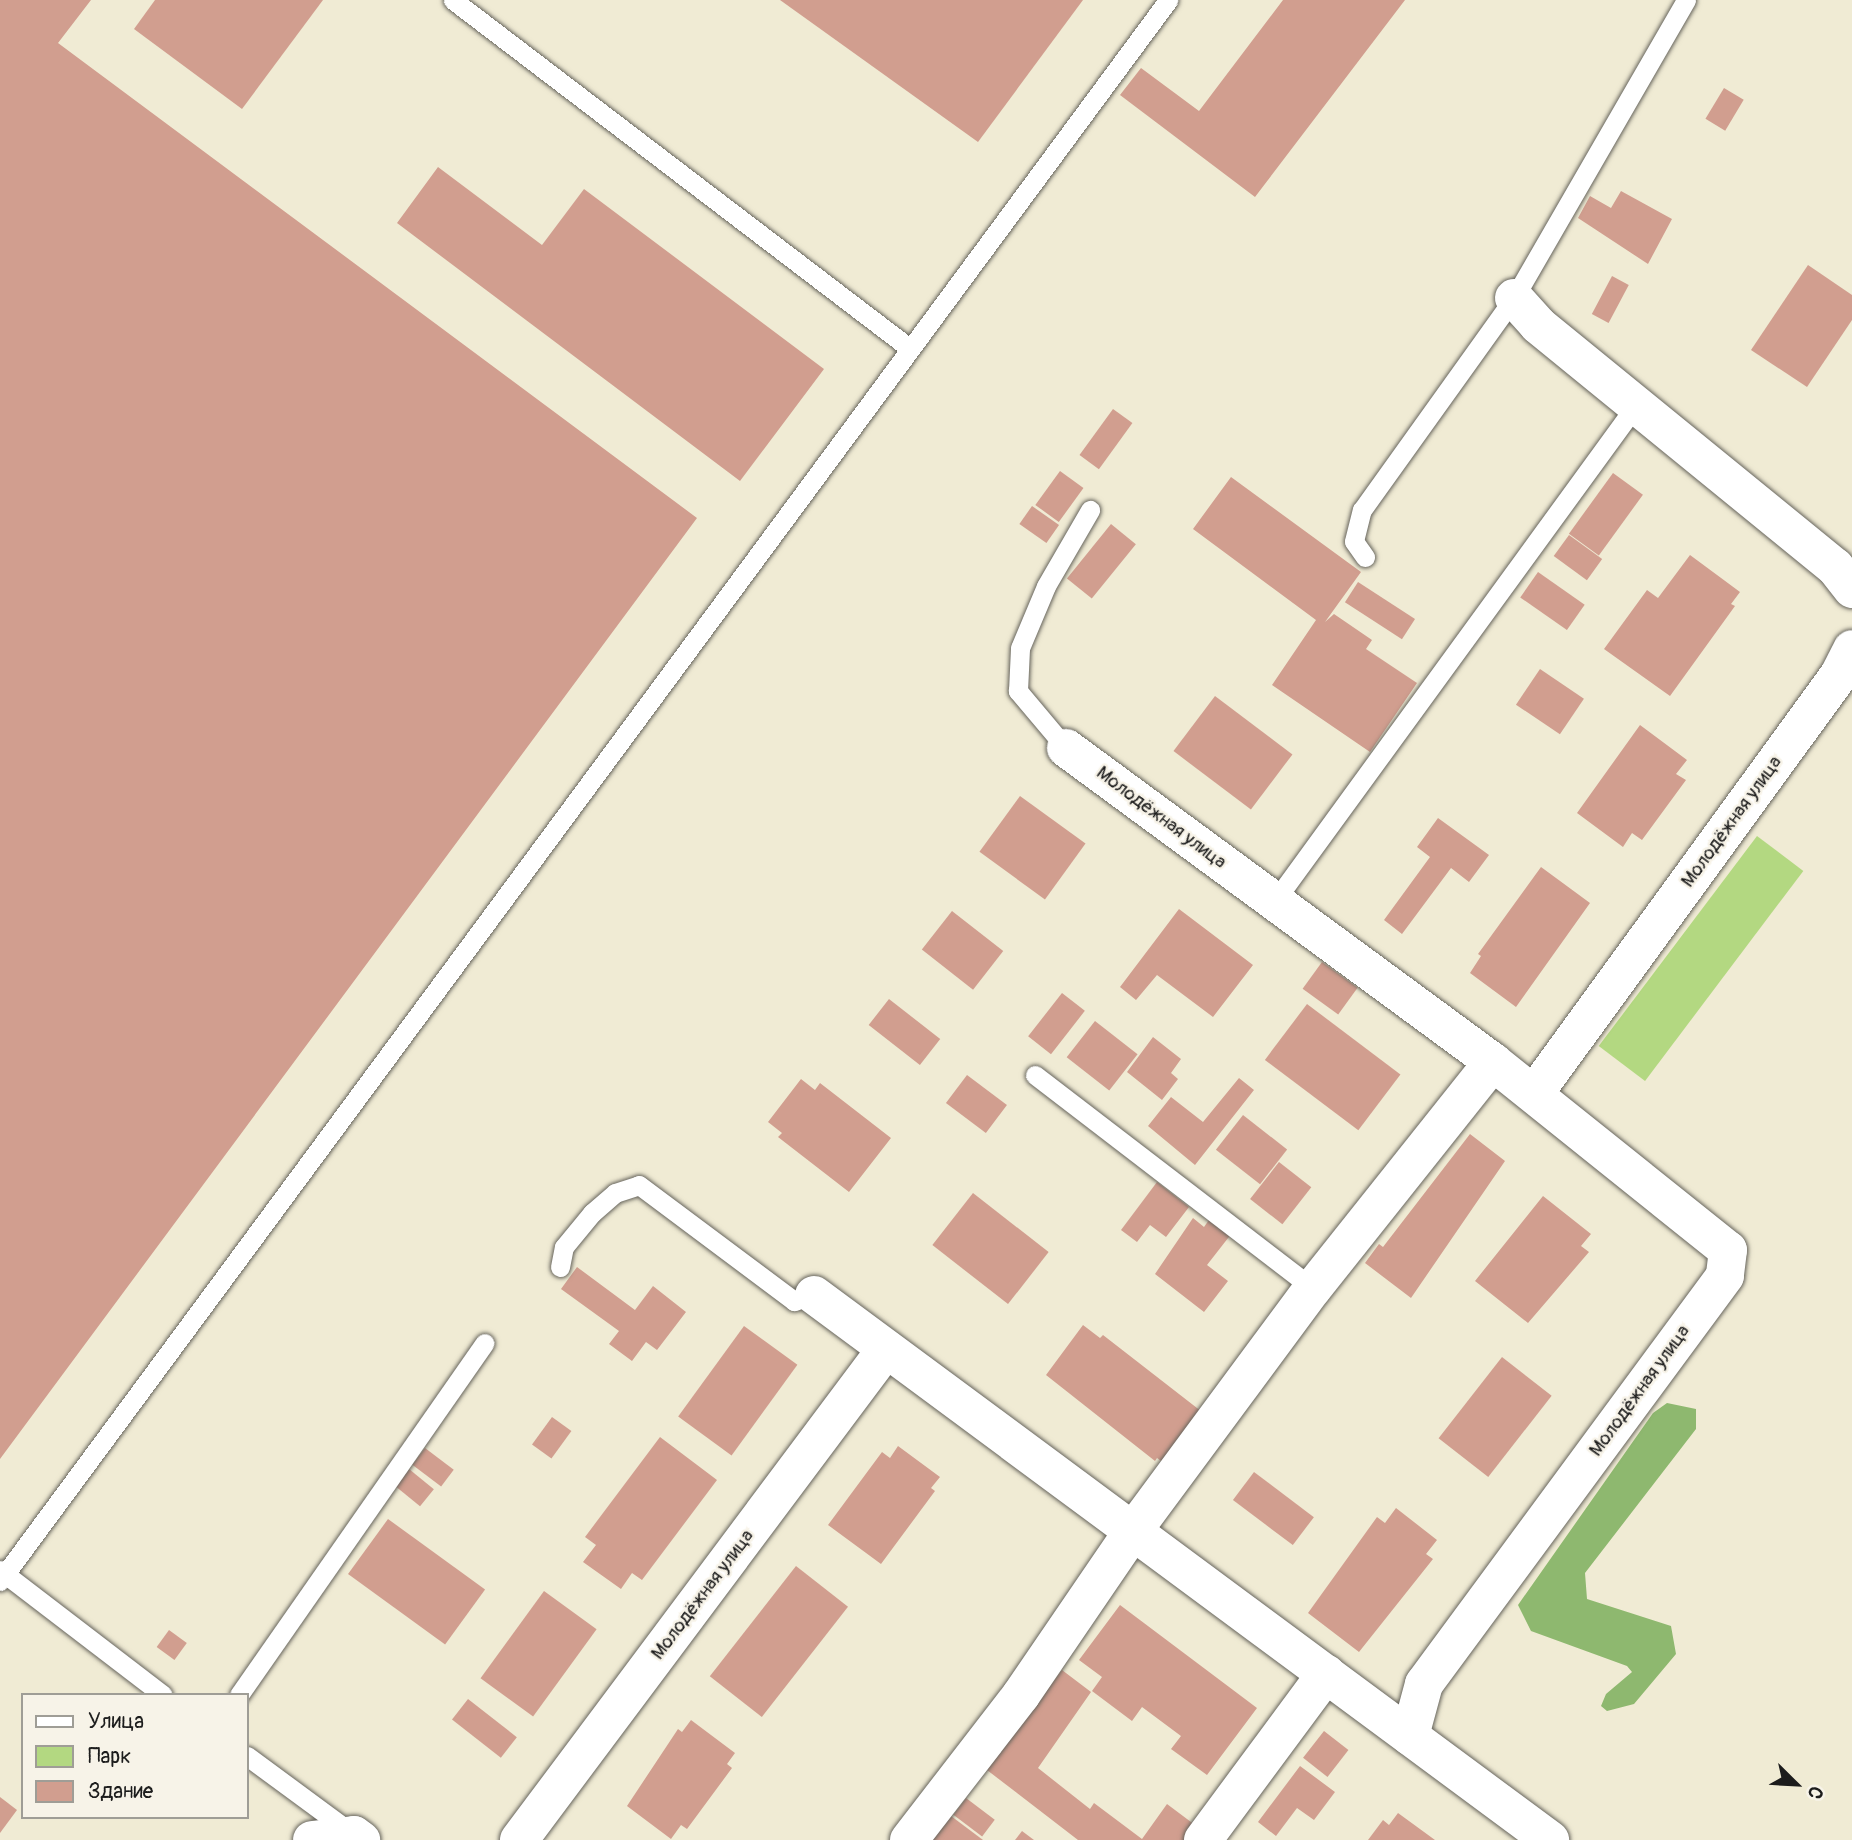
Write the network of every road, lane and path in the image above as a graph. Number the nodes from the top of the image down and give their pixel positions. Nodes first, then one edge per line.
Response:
1 (453, 0) edge
2 (1168, 0) edge
3 (1686, 0) edge
4 (1514, 298) junction
5 (908, 347) junction
6 (1636, 405) junction
7 (1090, 510) dead end
8 (1365, 557) dead end
9 (1852, 589) edge
10 (1852, 649) edge
11 (1066, 748) joint
12 (1274, 902) junction
13 (1493, 1062) junction
14 (1035, 1075) dead end
15 (1534, 1094) junction
16 (560, 1267) dead end
17 (1312, 1288) junction
18 (814, 1295) joint
19 (485, 1343) dead end
20 (886, 1349) junction
21 (1133, 1531) junction
22 (2, 1575) edge
23 (1326, 1674) junction
24 (160, 1693) edge
25 (240, 1693) edge
26 (1410, 1736) junction
27 (248, 1757) edge
28 (358, 1837) edge
29 (312, 1840) edge
30 (519, 1840) edge
31 (909, 1840) edge
32 (1203, 1840) edge
33 (1550, 1840) edge

1 - 5 lane
2 - 5 lane
3 - 4 lane
4 - 6 street
4 - 8 lane
5 - 22 lane
6 - 9 street
6 - 12 lane
7 - 11 lane
10 - 15 street, Молодёжная улица
11 - 12 street, Молодёжная улица
12 - 13 street, Молодёжная улица
13 - 15 street, Молодёжная улица
13 - 17 street
14 - 17 lane
15 - 26 street, Молодёжная улица
16 - 18 lane
17 - 21 street
18 - 20 street
19 - 25 lane
20 - 21 street
20 - 30 street, Молодёжная улица
21 - 23 street
21 - 31 street
22 - 24 lane
23 - 26 street
23 - 32 street
26 - 33 street
27 - 28 lane
28 - 29 street

